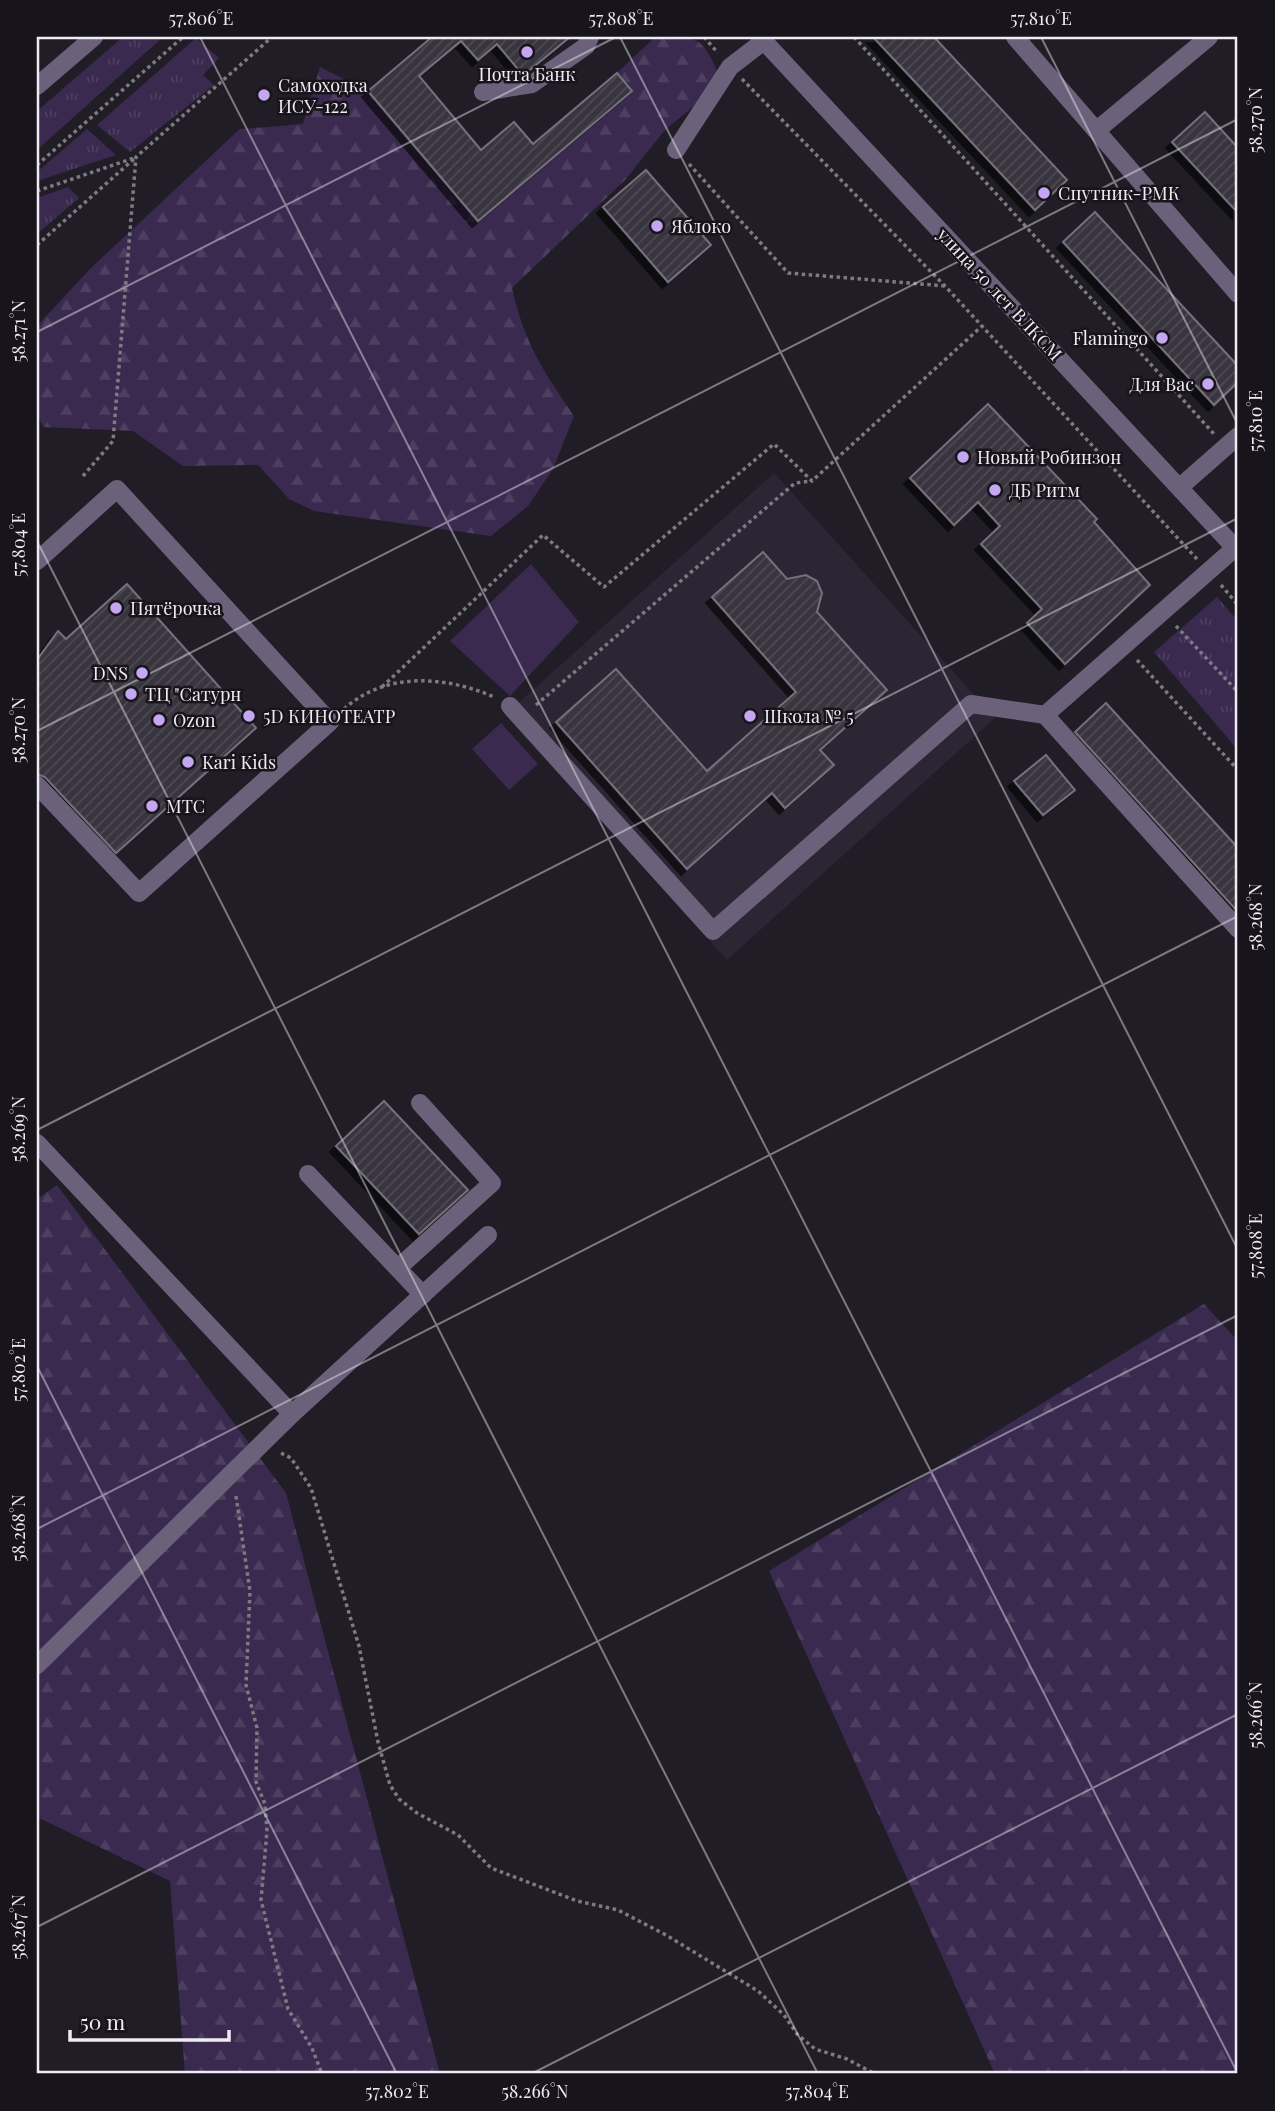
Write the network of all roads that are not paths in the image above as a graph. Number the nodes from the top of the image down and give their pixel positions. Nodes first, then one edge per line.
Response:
1 (94, 37) edge
2 (590, 37) edge
3 (1015, 37) edge
4 (1209, 37) edge
5 (762, 39) edge
6 (37, 86) edge
7 (483, 92) dead end
8 (1097, 130) junction
9 (676, 150) road end
10 (1238, 294) edge
11 (1232, 441) edge
12 (1180, 486) junction
13 (1237, 550) edge
14 (37, 561) edge
15 (516, 712) road end
16 (1045, 715) junction
17 (37, 785) edge
18 (1238, 929) edge
19 (420, 1103) dead end
20 (37, 1143) edge
21 (308, 1174) dead end
22 (488, 1235) dead end
23 (398, 1268) junction
24 (423, 1295) junction
25 (292, 1413) junction
26 (37, 1665) edge

1 - 6 street
2 - 7 street
3 - 8 street
4 - 8 street
5 - 9 street
5 - 12 street, улица 50 лет ВЛКСМ
8 - 10 street
11 - 12 street
12 - 13 street, улица 50 лет ВЛКСМ
13 - 16 street
14 - 17 street
15 - 16 street
16 - 18 street
19 - 23 street
20 - 25 street
21 - 23 street
22 - 24 street
23 - 24 street
24 - 25 street
25 - 26 street

